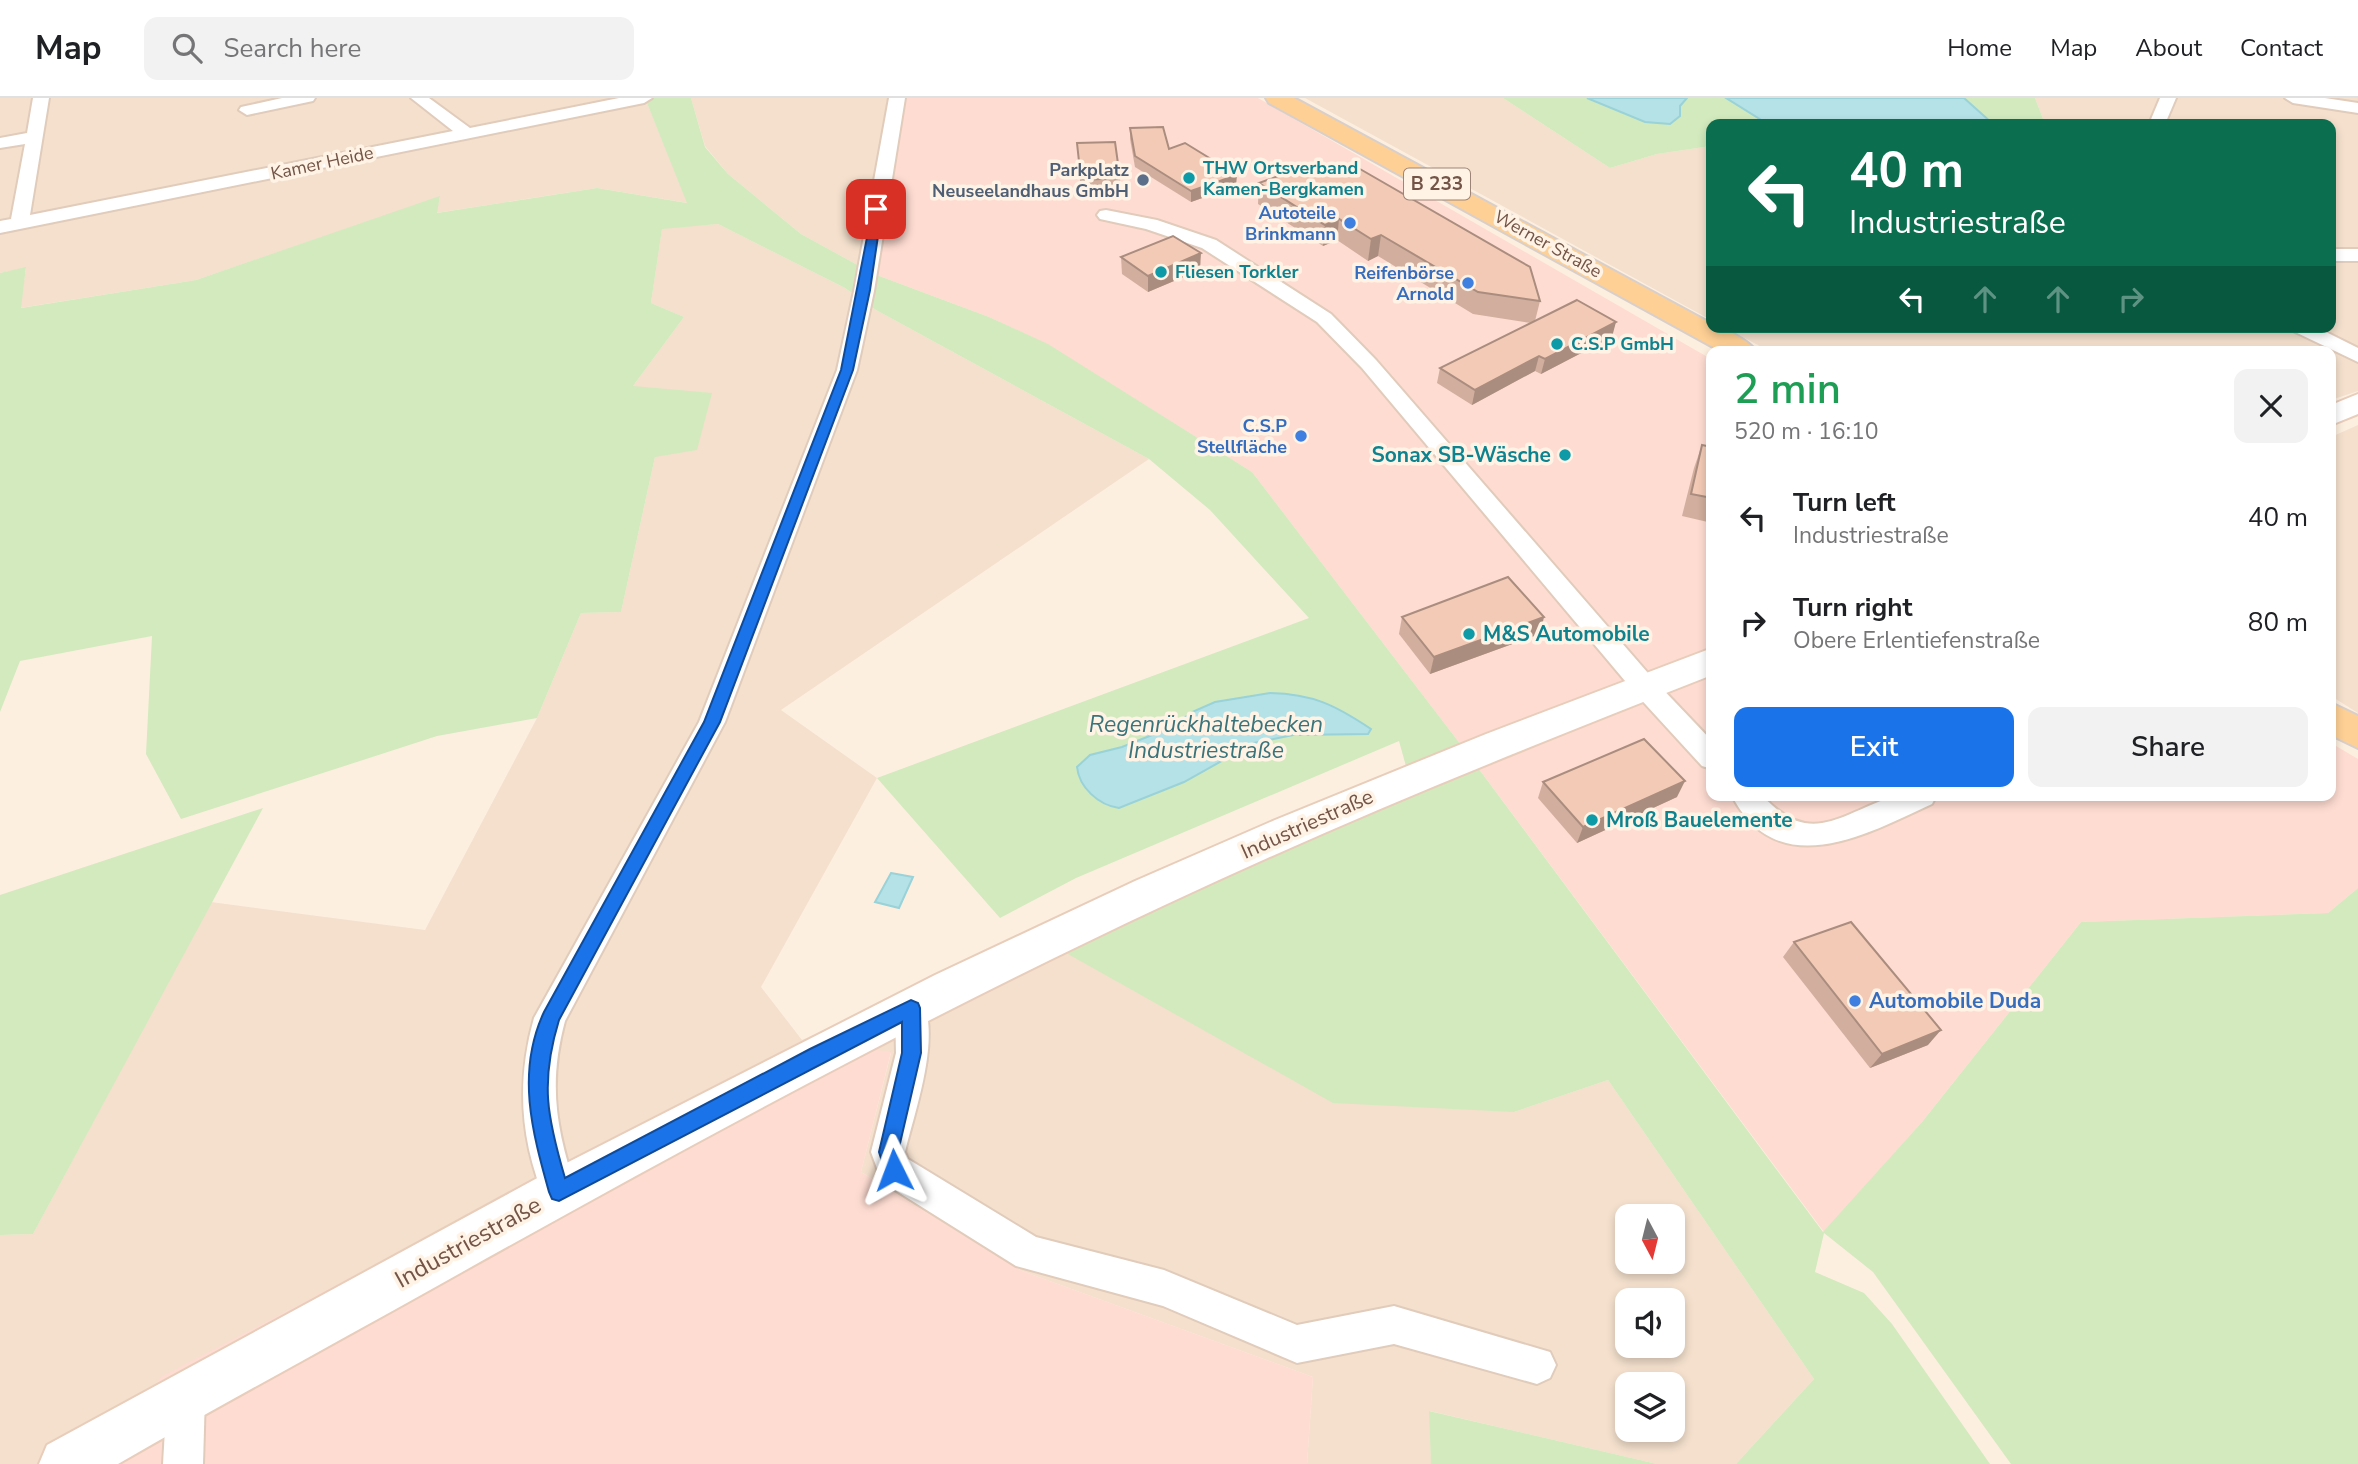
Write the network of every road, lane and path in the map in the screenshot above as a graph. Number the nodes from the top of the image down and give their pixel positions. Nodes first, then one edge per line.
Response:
1 (41, 98) edge
2 (307, 98) edge
3 (419, 98) edge
4 (644, 98) edge
5 (897, 98) edge
6 (1277, 98) edge
7 (2168, 98) edge
8 (2293, 98) edge
9 (2358, 108) edge
10 (247, 110) dead end
11 (2159, 119) edge
12 (466, 133) junction
13 (34, 137) junction
14 (0, 143) edge
15 (1107, 215) dead end
16 (20, 223) junction
17 (0, 227) edge
18 (2336, 255) edge
19 (2358, 255) edge
20 (1706, 331) edge
21 (1709, 333) edge
22 (2312, 333) edge
23 (1733, 346) edge
24 (2358, 356) edge
25 (2358, 403) edge
26 (2336, 414) edge
27 (1706, 663) edge
28 (1645, 687) junction
29 (2336, 720) edge
30 (2358, 734) edge
31 (1706, 753) edge
32 (1751, 801) edge
33 (1910, 801) edge
34 (911, 1008) junction
35 (559, 1192) junction
36 (1537, 1366) dead end
37 (186, 1395) junction
38 (66, 1464) edge
39 (183, 1464) edge

1 - 13 street
2 - 10 street
3 - 12 street
4 - 12 street, Kamer Heide
5 - 35 street
6 - 20 main road, Werner Straße / B 233
7 - 11 street
8 - 9 street
12 - 16 street, Kamer Heide
13 - 14 street
13 - 16 street
15 - 28 street
16 - 17 street, Kamer Heide
18 - 19 street
21 - 23 main road, Werner Straße / B 233
22 - 24 street
25 - 26 street
27 - 28 street, Industriestraße
28 - 31 street
28 - 34 street, Industriestraße
29 - 30 main road
32 - 33 street
34 - 35 street, Industriestraße
34 - 36 street
35 - 37 street, Industriestraße
37 - 38 street, Industriestraße
37 - 39 street

